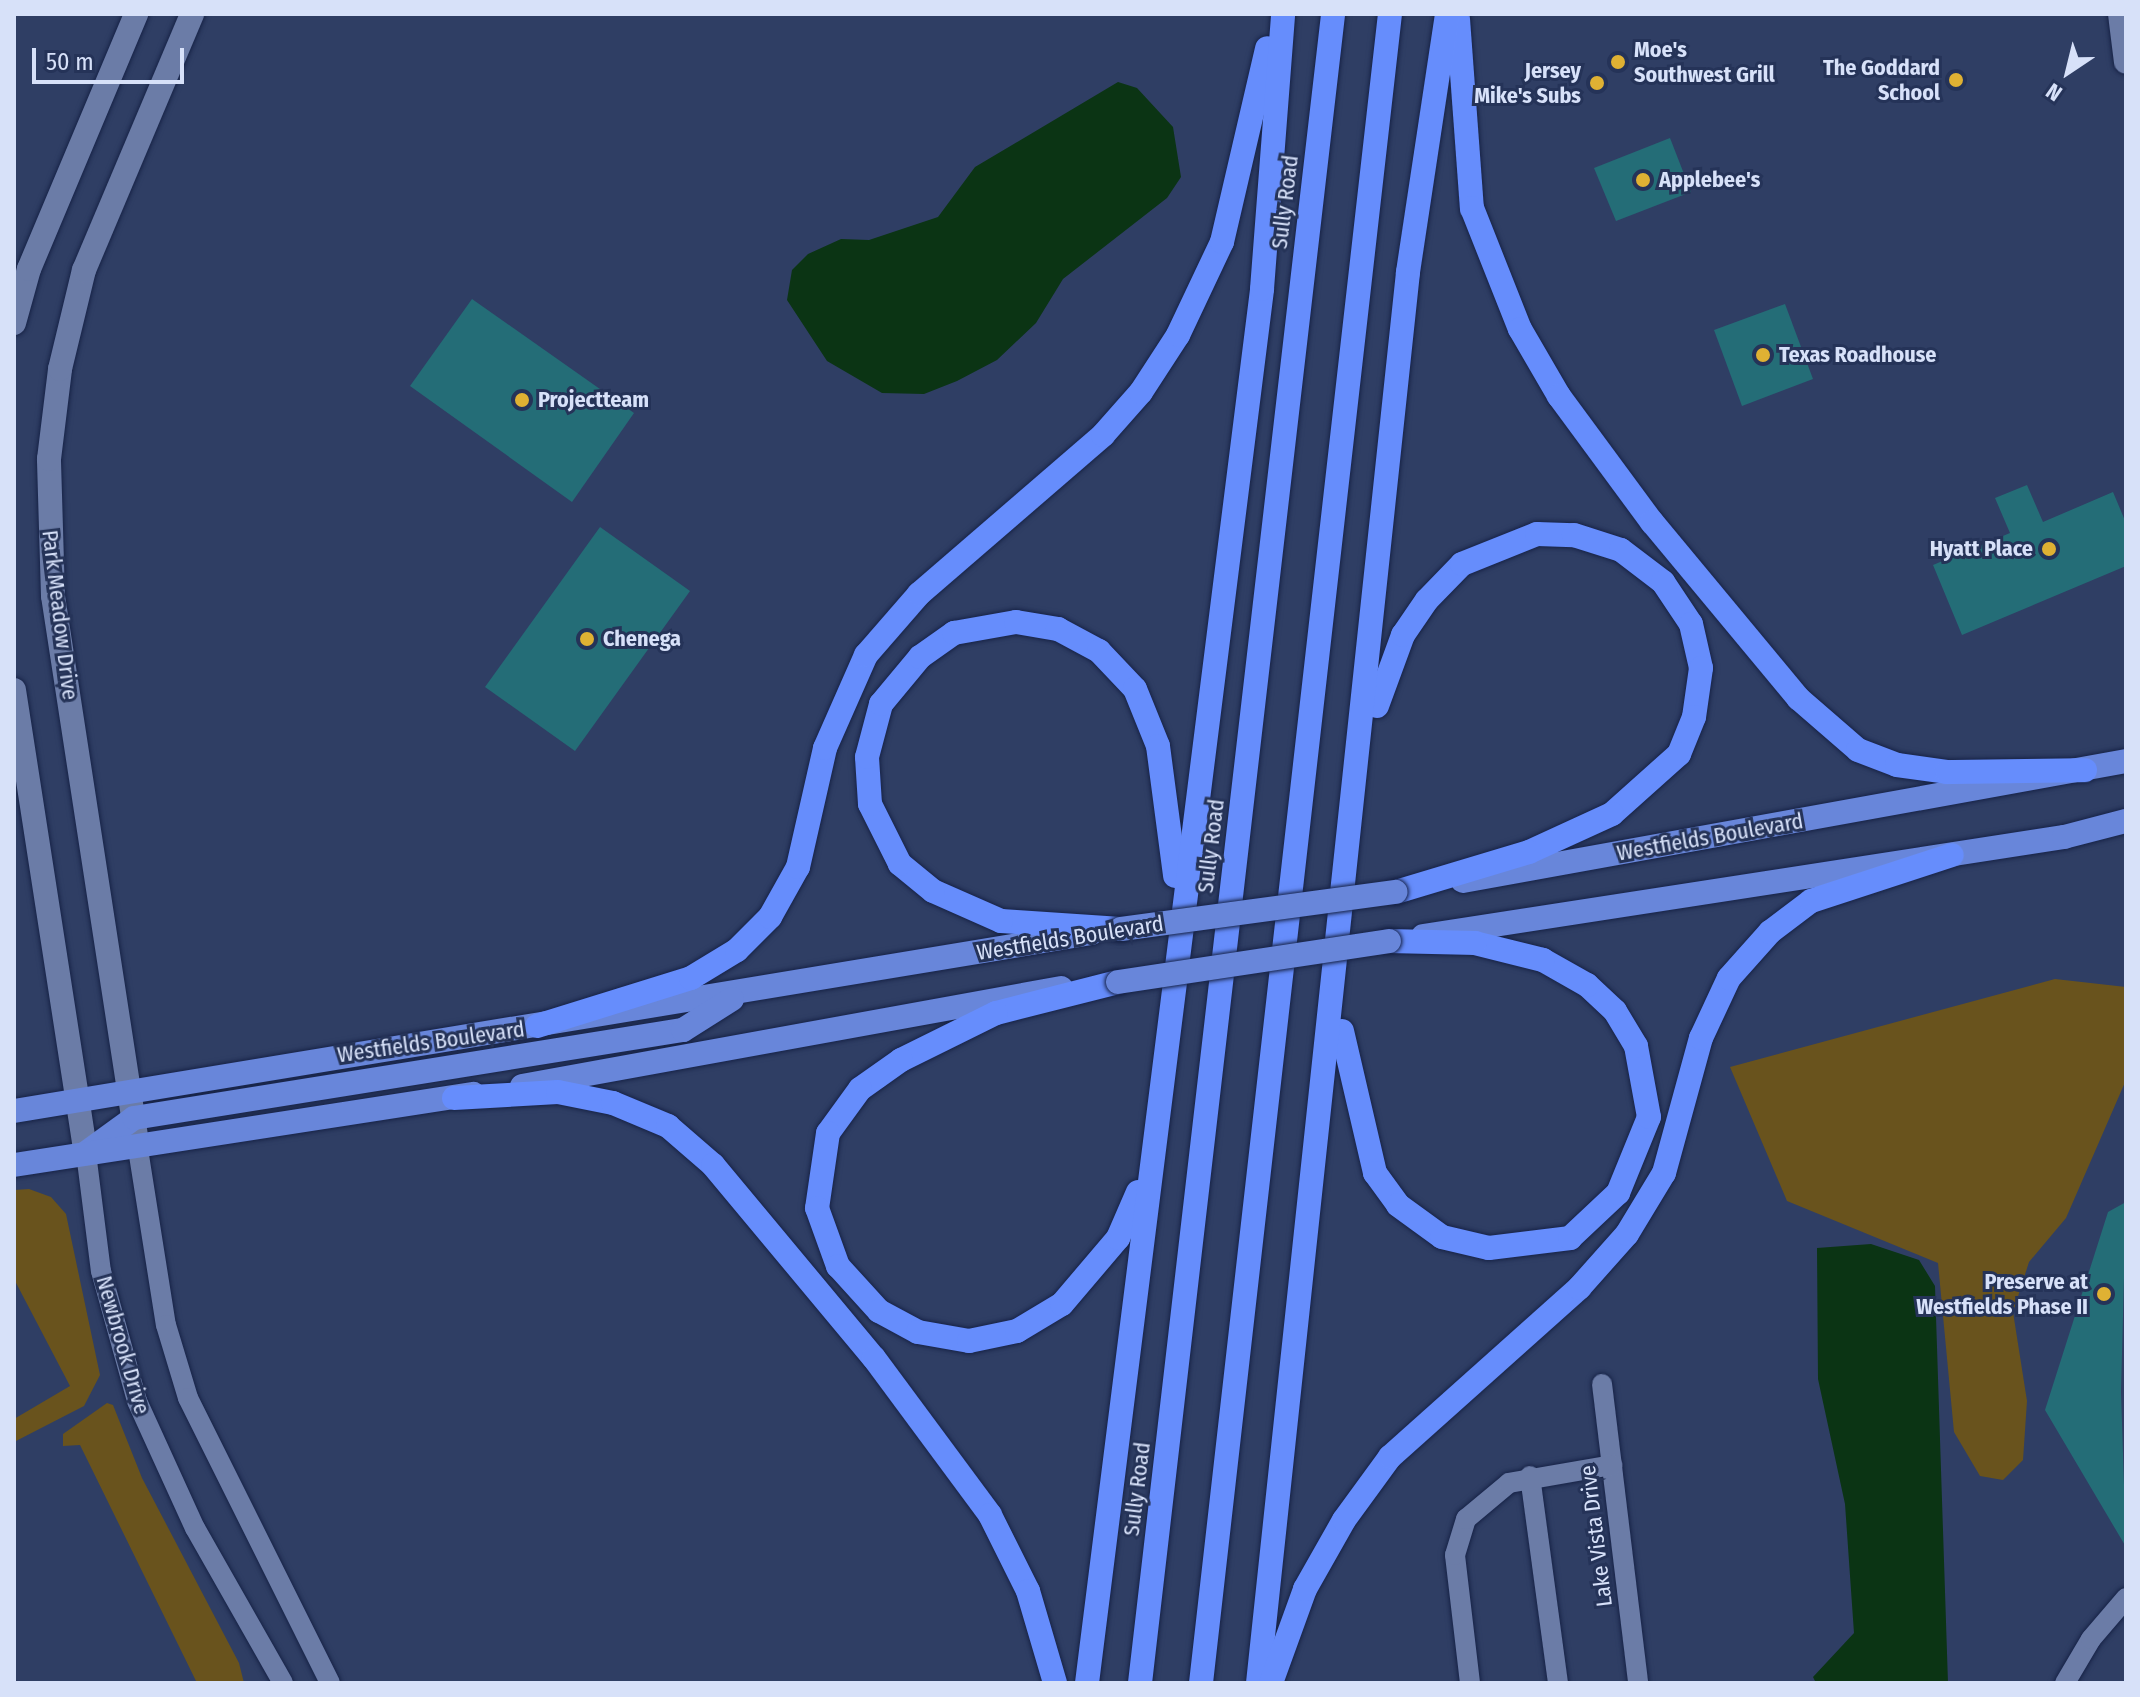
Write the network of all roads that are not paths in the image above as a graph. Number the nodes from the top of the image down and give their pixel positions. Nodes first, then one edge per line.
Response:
1 (136, 14) edge
2 (192, 14) edge
3 (1273, 14) edge
4 (1283, 14) edge
5 (1333, 14) edge
6 (1390, 14) edge
7 (1447, 14) edge
8 (1458, 14) edge
9 (2120, 14) edge
10 (2126, 62) edge
11 (14, 323) edge
12 (14, 690) edge
13 (2126, 761) edge
14 (2085, 770) junction
15 (1357, 798) junction
16 (2126, 821) edge
17 (1952, 855) junction
18 (1396, 892) junction
19 (1121, 929) junction
20 (1179, 931) junction
21 (1389, 941) junction
22 (1337, 981) junction
23 (1118, 982) junction
24 (742, 993) junction
25 (537, 1026) junction
26 (130, 1093) junction
27 (454, 1098) junction
28 (82, 1101) junction
29 (14, 1111) edge
30 (1157, 1116) junction
31 (134, 1118) junction
32 (138, 1149) junction
33 (86, 1153) junction
34 (14, 1165) edge
35 (1602, 1384) dead end
36 (1612, 1465) junction
37 (1530, 1476) junction
38 (2126, 1598) edge
39 (283, 1683) edge
40 (330, 1683) edge
41 (1055, 1683) edge
42 (1087, 1683) edge
43 (1140, 1683) edge
44 (1201, 1683) edge
45 (1258, 1683) edge
46 (1271, 1683) edge
47 (1470, 1683) edge
48 (1558, 1683) edge
49 (1638, 1683) edge
50 (2065, 1683) edge

1 - 11 street
2 - 26 street, Park Meadow Drive
3 - 25 highway
4 - 20 highway
5 - 43 highway, Sully Road
6 - 44 highway
7 - 15 highway
8 - 14 highway
9 - 10 street
12 - 28 street, Newbrook Drive
13 - 14 main road, Westfields Boulevard
14 - 18 main road, Westfields Boulevard
15 - 18 highway
15 - 22 highway
16 - 17 main road
17 - 21 main road
17 - 46 highway
18 - 19 main road, Westfields Boulevard, bridge
19 - 20 highway
19 - 24 main road, Westfields Boulevard
20 - 30 highway
21 - 22 highway
21 - 23 main road, bridge
22 - 45 highway
23 - 27 main road
23 - 30 highway
24 - 25 main road, Westfields Boulevard
24 - 31 main road
25 - 26 main road, Westfields Boulevard
26 - 28 main road, Westfields Boulevard
26 - 31 street, Newbrook Drive
27 - 32 main road
27 - 41 highway
28 - 29 main road, Westfields Boulevard
28 - 33 street, Newbrook Drive
30 - 42 highway
31 - 32 street, Newbrook Drive
31 - 33 main road
32 - 33 main road
32 - 40 street, Newbrook Drive
33 - 34 main road
33 - 39 street, Newbrook Drive
35 - 36 street, Lake Vista Drive
36 - 37 street
36 - 49 street, Lake Vista Drive
37 - 47 street
37 - 48 street
38 - 50 street

